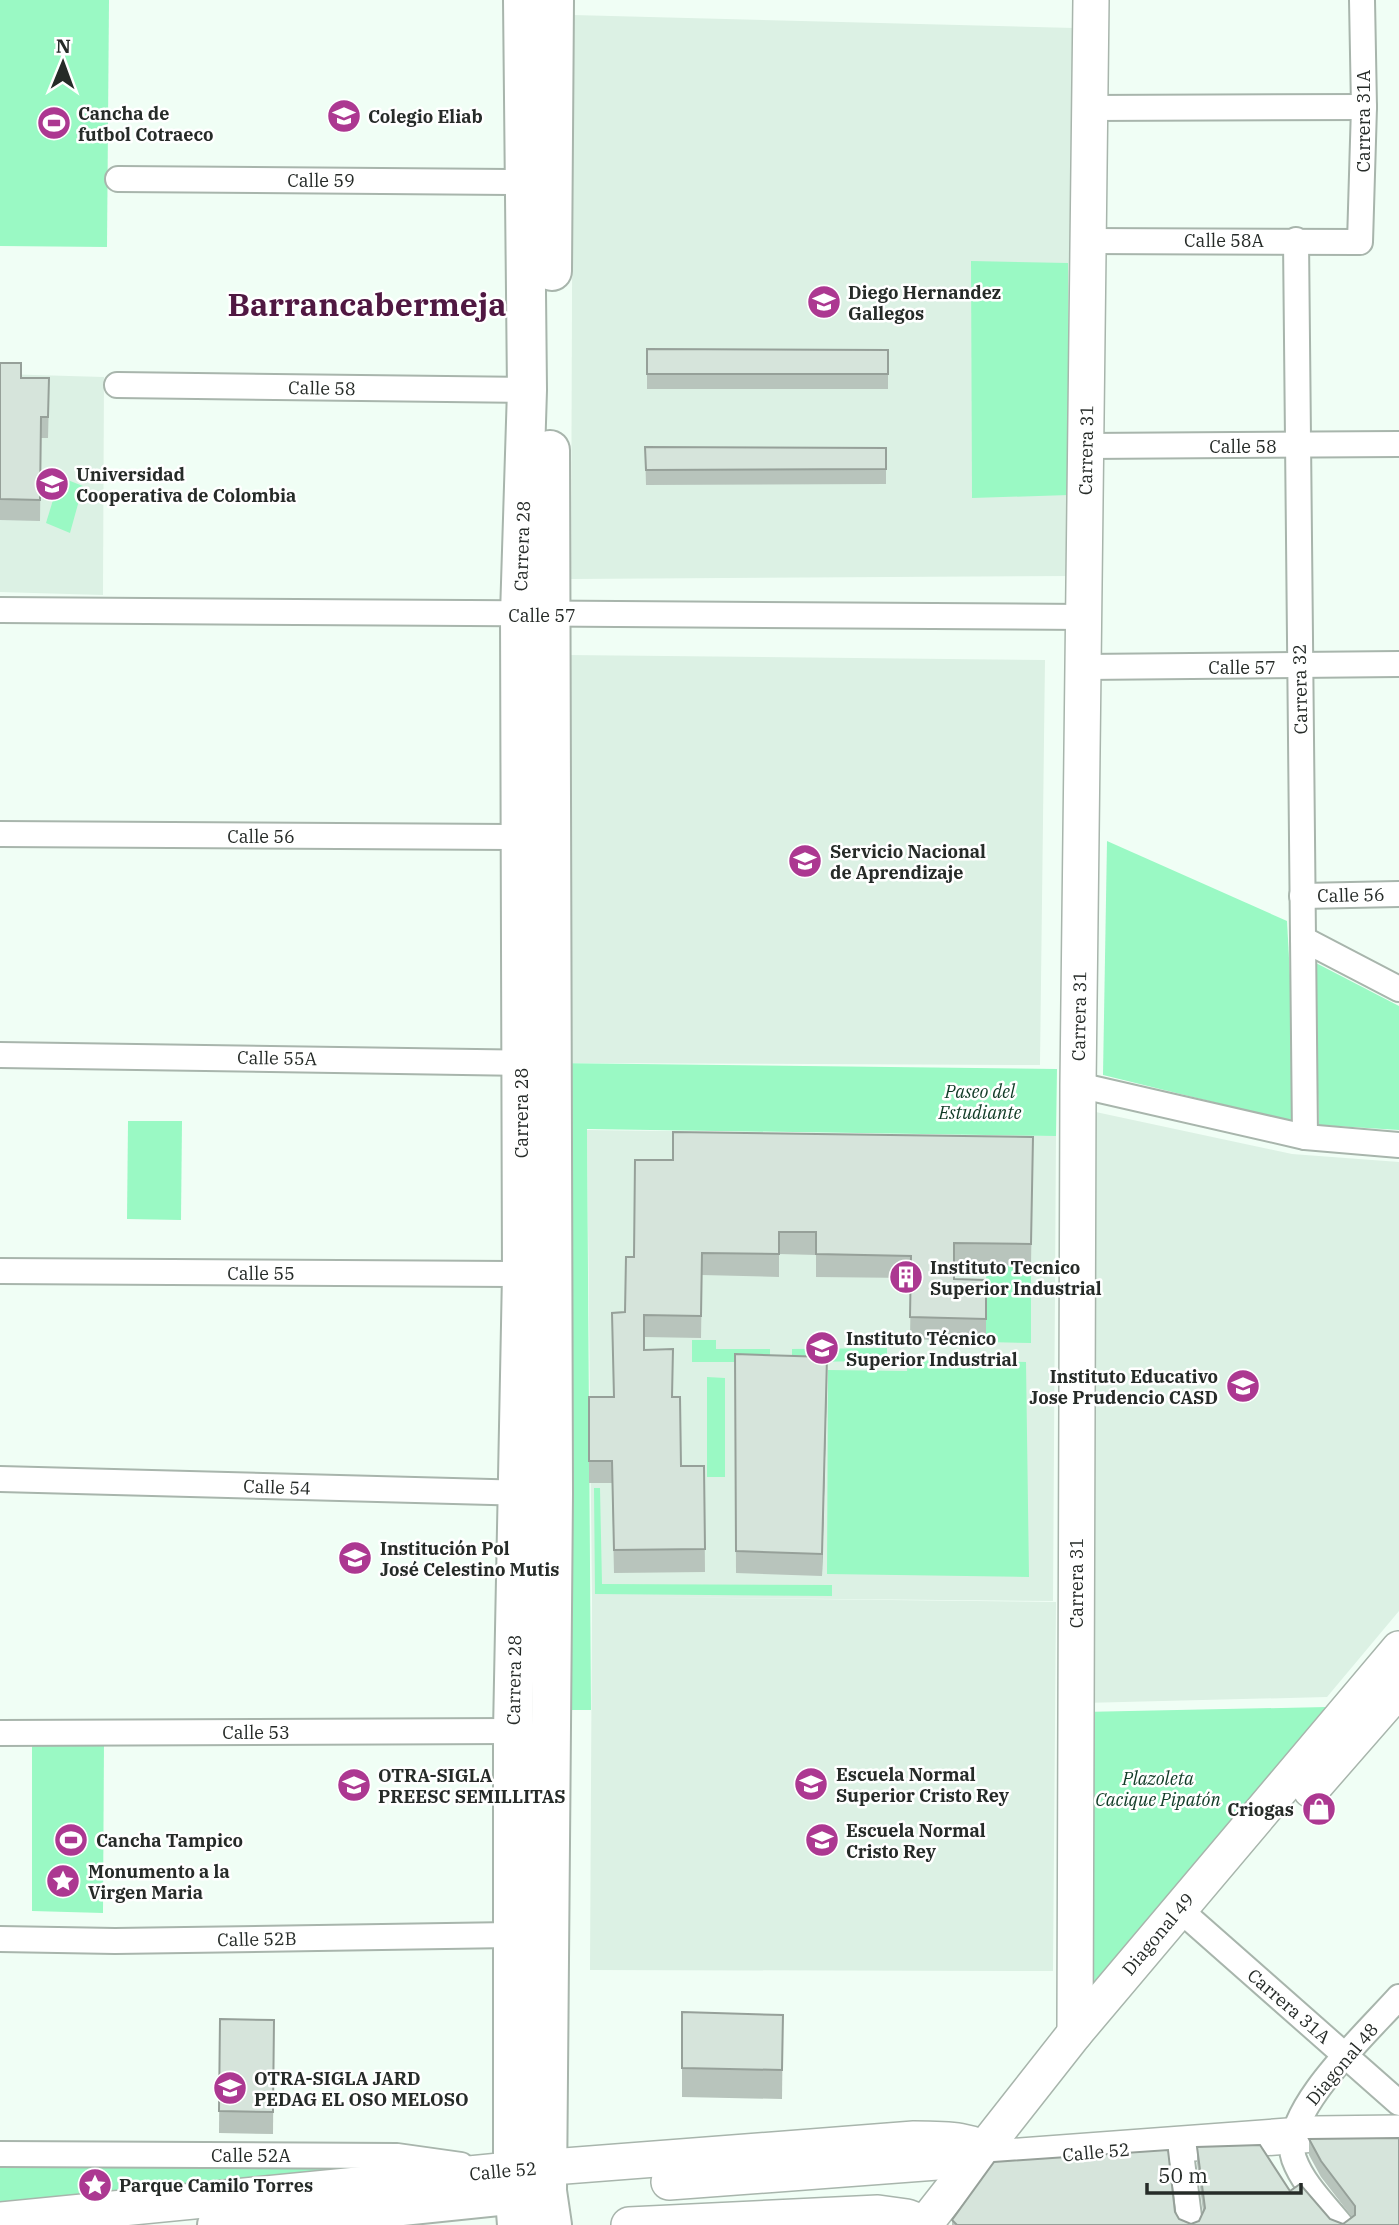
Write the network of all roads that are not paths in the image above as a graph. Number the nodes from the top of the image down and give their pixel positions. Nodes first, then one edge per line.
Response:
1 (523, 0) edge
2 (554, 0) edge
3 (1091, 0) edge
4 (1362, 0) edge
5 (1364, 107) junction
6 (1090, 108) junction
7 (118, 179) dead end
8 (525, 181) junction
9 (1296, 240) junction
10 (1088, 241) junction
11 (1360, 242) joint
12 (117, 385) dead end
13 (527, 390) junction
14 (1399, 444) edge
15 (1086, 446) junction
16 (1298, 446) junction
17 (0, 610) edge
18 (534, 615) junction
19 (1084, 617) junction
20 (1399, 664) edge
21 (1084, 667) junction
22 (1300, 667) junction
23 (0, 834) edge
24 (522, 837) junction
25 (1399, 894) edge
26 (1302, 896) junction
27 (1303, 939) junction
28 (1399, 989) edge
29 (0, 1055) edge
30 (537, 1063) junction
31 (1078, 1085) junction
32 (1305, 1137) junction
33 (1399, 1145) edge
34 (0, 1271) edge
35 (522, 1274) junction
36 (0, 1479) edge
37 (515, 1493) junction
38 (553, 1494) junction
39 (1399, 1649) edge
40 (1399, 1689) edge
41 (513, 1731) junction
42 (0, 1733) edge
43 (1187, 1917) junction
44 (514, 1935) junction
45 (0, 1939) edge
46 (1399, 1997) edge
47 (1075, 2033) junction
48 (1347, 2056) junction
49 (1399, 2103) edge
50 (1399, 2116) edge
51 (1399, 2133) edge
52 (1303, 2135) junction
53 (1180, 2145) junction
54 (0, 2154) edge
55 (720, 2154) junction
56 (987, 2155) junction
57 (759, 2176) junction
58 (527, 2192) edge
59 (0, 2220) edge
60 (933, 2224) edge
61 (217, 2225) edge
62 (629, 2225) edge
63 (1190, 2225) edge
64 (1341, 2225) edge

1 - 8 main road, Carrera 28
2 - 18 main road, Carrera 28
3 - 6 street, Carrera 31
4 - 5 street, Carrera 31A
5 - 6 street
5 - 11 street, Carrera 31A
6 - 10 street, Carrera 31
7 - 8 street, Calle 59
8 - 13 main road, Carrera 28
9 - 10 street, Calle 58A
9 - 11 street, Calle 58A
9 - 16 street, Carrera 32
10 - 15 street, Carrera 31
12 - 13 street, Calle 58
13 - 18 main road, Carrera 28
14 - 16 street, Calle 58
15 - 16 street, Calle 58
15 - 19 street, Carrera 31
16 - 22 street, Carrera 32
17 - 18 street, Calle 57
18 - 19 street, Calle 57
18 - 24 main road, Carrera 28
18 - 30 main road, Carrera 28
19 - 21 street, Carrera 31
20 - 22 street, Calle 57
21 - 22 street, Calle 57
21 - 31 street, Carrera 31
22 - 26 street, Carrera 32
23 - 24 street, Calle 56
24 - 30 main road, Carrera 28
25 - 26 street, Calle 56
26 - 27 street, Carrera 32
27 - 28 street
27 - 32 street, Carrera 32
29 - 30 street, Calle 55A
30 - 35 main road, Carrera 28
30 - 38 main road, Carrera 28
31 - 32 street
31 - 47 street, Carrera 31
32 - 33 street
34 - 35 street, Calle 55
35 - 37 main road, Carrera 28
36 - 37 street, Calle 54
37 - 38 street, Calle 54
37 - 41 main road, Carrera 28
38 - 58 main road, Carrera 28
39 - 43 street, Diagonal 49
40 - 43 street, Diagonal 49
41 - 42 street, Calle 53
41 - 44 main road, Carrera 28
43 - 47 street, Diagonal 49
43 - 48 street, Carrera 31A
43 - 56 street, Diagonal 49
44 - 45 street, Calle 52B
44 - 58 main road, Carrera 28
46 - 48 street, Diagonal 48
47 - 56 street, Diagonal 49
48 - 49 street, Carrera 31A
48 - 52 street, Diagonal 48
50 - 52 street, Calle 52
51 - 52 street, Calle 52
52 - 53 street, Calle 52
52 - 64 street
53 - 56 street, Calle 52
53 - 63 street
54 - 58 street, Calle 52A
55 - 56 street, Calle 52
55 - 57 street
55 - 58 street, Calle 52
56 - 57 street, Calle 52
56 - 60 street, Diagonal 49
57 - 58 street, Calle 52
58 - 59 street, Calle 52
58 - 61 main road, Calle 52
60 - 62 street

